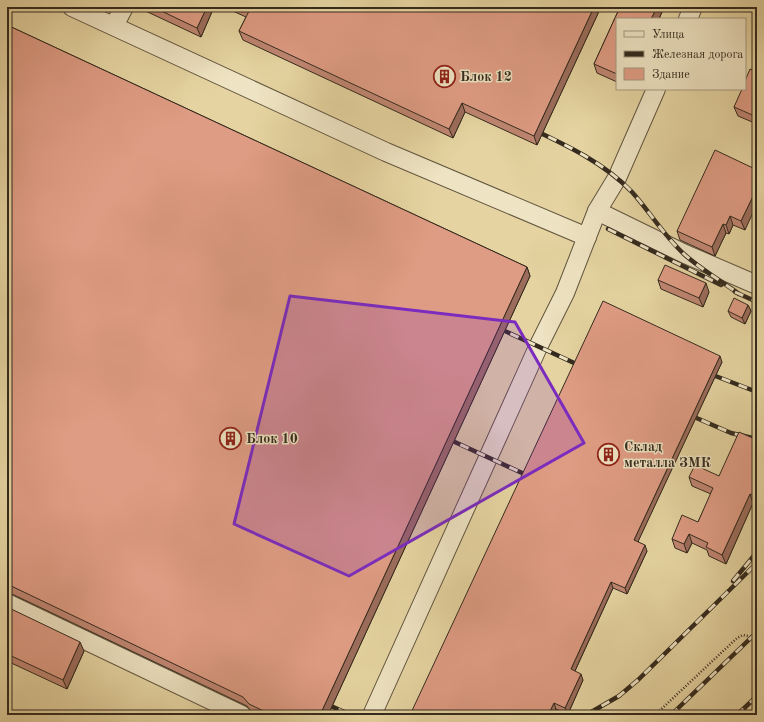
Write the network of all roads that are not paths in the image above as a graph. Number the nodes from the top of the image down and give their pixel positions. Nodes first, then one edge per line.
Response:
1 (72, 7) edge
2 (124, 7) edge
3 (693, 7) edge
4 (688, 18) edge
5 (114, 26) junction
6 (656, 90) edge
7 (597, 211) junction
8 (587, 237) junction
9 (757, 285) edge
10 (7, 603) edge
11 (242, 715) edge
12 (372, 715) edge

1 - 5 lane
2 - 5 lane
3 - 4 lane
5 - 8 lane
6 - 7 lane
7 - 8 lane
7 - 9 lane
8 - 12 lane
10 - 11 lane

